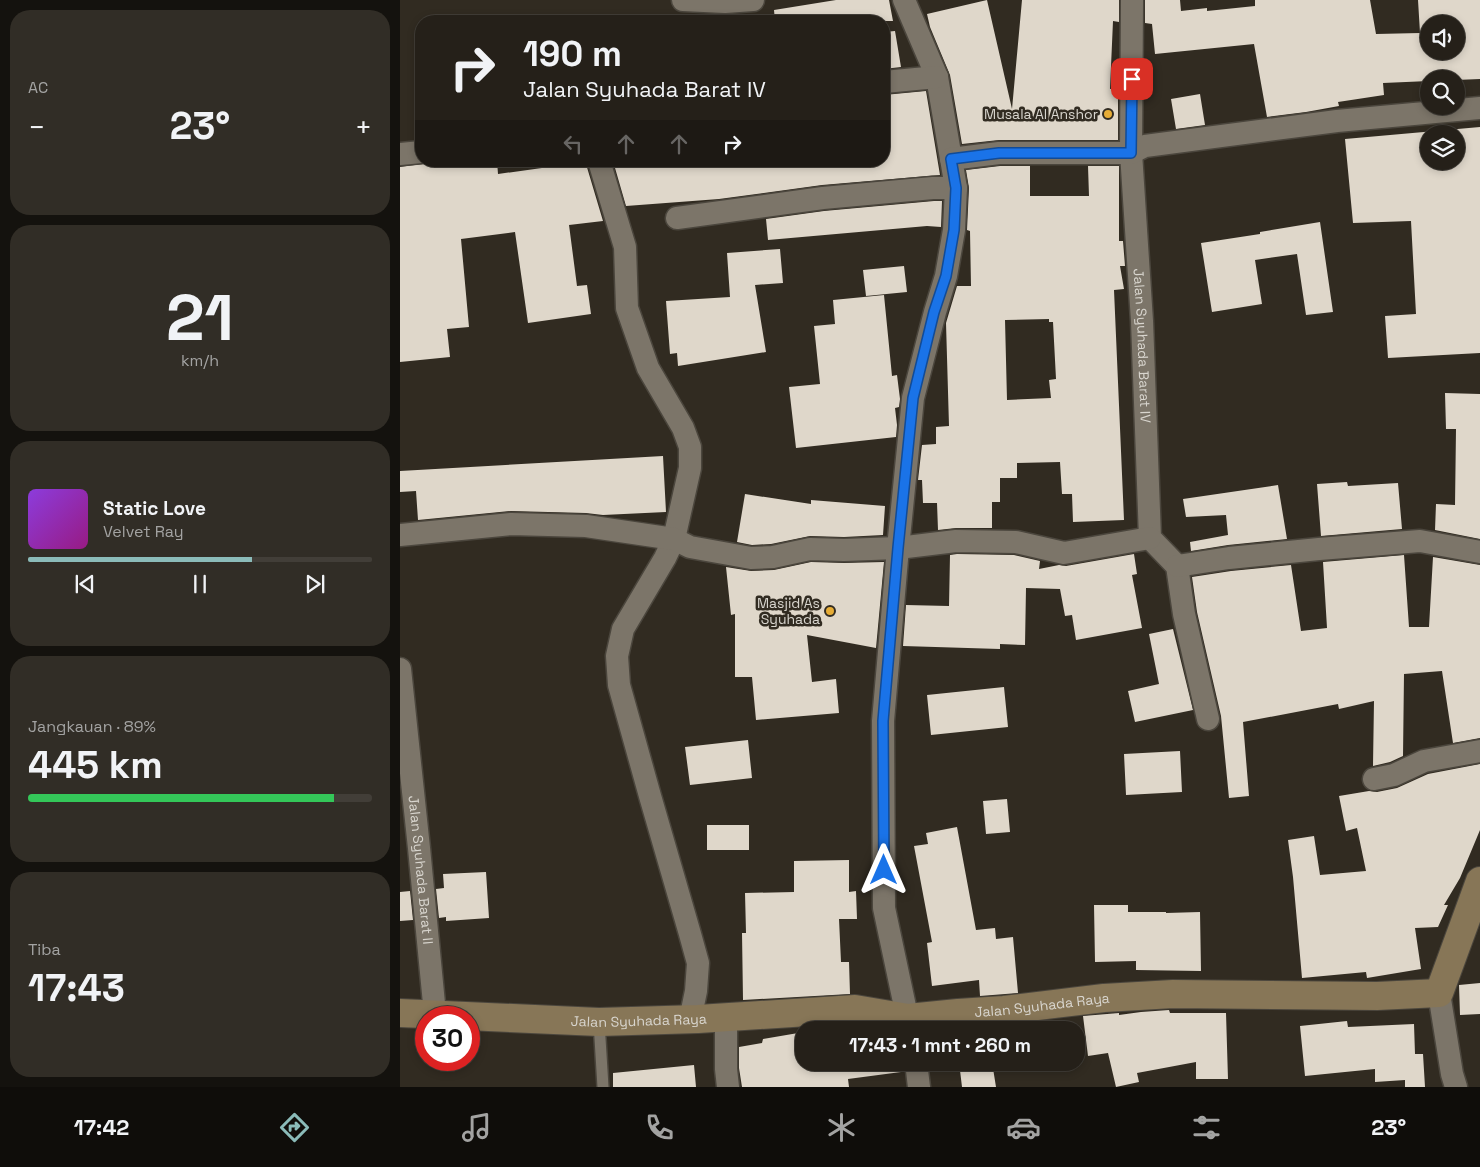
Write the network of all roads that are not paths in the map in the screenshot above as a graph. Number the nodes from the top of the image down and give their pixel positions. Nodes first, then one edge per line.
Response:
1 (683, 0) edge
2 (754, 0) edge
3 (904, 0) edge
4 (1132, 0) edge
5 (937, 77) junction
6 (890, 81) edge
7 (1480, 108) edge
8 (415, 153) edge
9 (1131, 153) junction
10 (400, 154) edge
11 (951, 159) junction
12 (601, 167) edge
13 (956, 188) junction
14 (677, 218) dead end
15 (400, 535) edge
16 (1150, 538) junction
17 (682, 543) junction
18 (898, 548) junction
19 (1480, 552) edge
20 (1177, 566) junction
21 (400, 668) edge
22 (1208, 719) dead end
23 (1480, 750) edge
24 (1374, 779) dead end
25 (1480, 881) edge
26 (1439, 993) junction
27 (434, 1006) edge
28 (400, 1013) edge
29 (415, 1013) edge
30 (480, 1016) edge
31 (708, 1019) junction
32 (898, 1021) edge
33 (908, 1021) edge
34 (922, 1021) edge
35 (599, 1022) junction
36 (917, 1071) edge
37 (603, 1087) edge
38 (728, 1087) edge
39 (920, 1087) edge
40 (1456, 1087) edge

1 - 2 street
3 - 5 street
4 - 9 street, Jalan Syuhada Barat IV
5 - 6 street
5 - 11 street
7 - 9 street
8 - 10 street
9 - 11 street
9 - 16 street, Jalan Syuhada Barat IV
11 - 13 street
12 - 17 street
13 - 14 street
13 - 18 street
15 - 17 street
16 - 18 street
16 - 20 street
17 - 18 street
17 - 31 street
18 - 33 street
19 - 20 street
20 - 22 street
21 - 27 street, Jalan Syuhada Barat II
23 - 24 street
25 - 26 street
26 - 34 street, Jalan Syuhada Raya
26 - 40 street
28 - 29 street, Jalan Syuhada Raya
30 - 35 street, Jalan Syuhada Raya
31 - 32 street, Jalan Syuhada Raya
31 - 35 street, Jalan Syuhada Raya
31 - 38 street
35 - 37 lane
36 - 39 street

